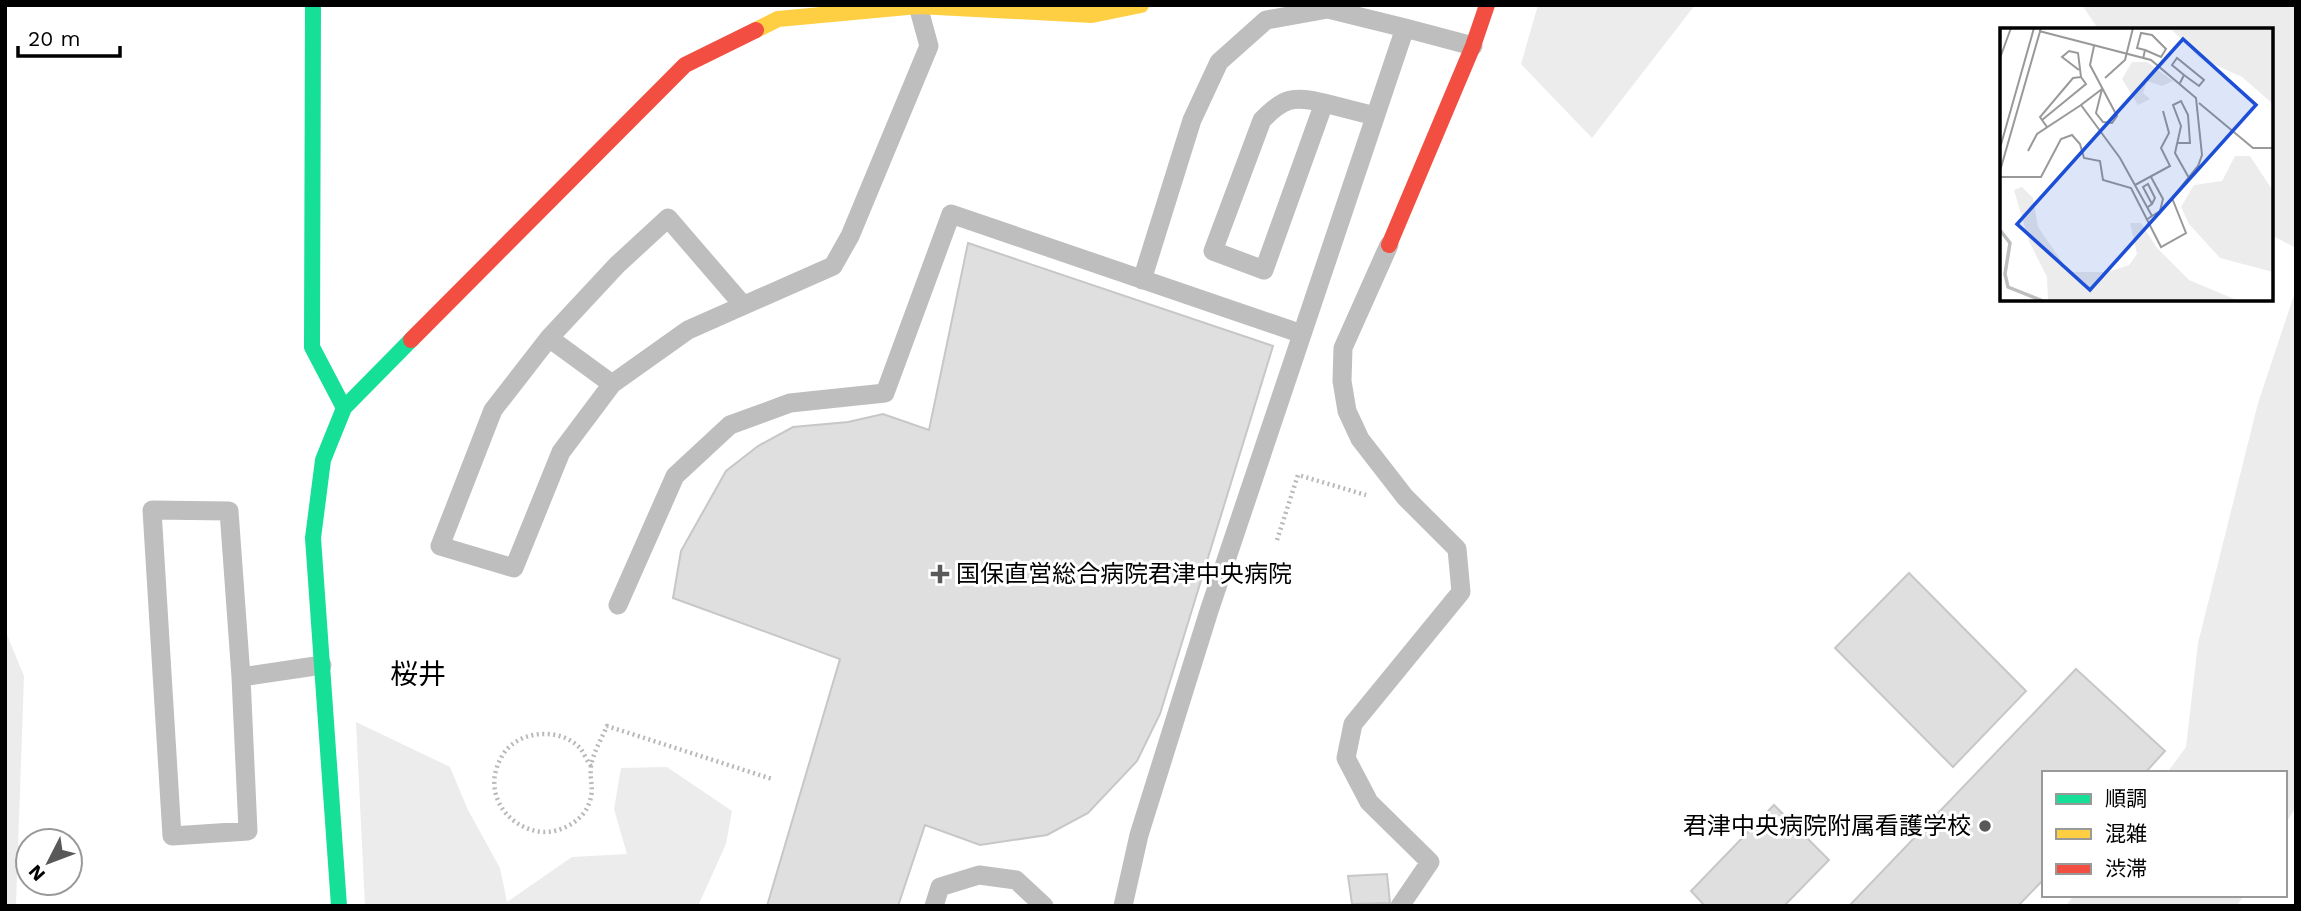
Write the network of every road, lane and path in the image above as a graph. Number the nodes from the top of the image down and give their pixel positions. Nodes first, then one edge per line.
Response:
1 (313, 5) edge
2 (1141, 5) edge
3 (1487, 5) edge
4 (918, 6) edge
5 (1405, 28) junction
6 (1473, 46) junction
7 (1324, 103) junction
8 (1375, 116) junction
9 (1389, 245) joint
10 (1142, 280) junction
11 (743, 305) junction
12 (1302, 334) junction
13 (548, 338) junction
14 (612, 384) junction
15 (344, 408) junction
16 (1366, 495) dead end
17 (1277, 540) dead end
18 (618, 605) dead end
19 (322, 665) junction
20 (241, 677) junction
21 (591, 766) junction
22 (772, 779) dead end
23 (339, 906) edge
24 (934, 906) edge
25 (1044, 906) edge
26 (1123, 906) edge
27 (1400, 906) edge

1 - 15 street
2 - 4 street
3 - 6 street
4 - 11 lane
4 - 15 street
5 - 6 lane
5 - 8 lane
5 - 10 lane
6 - 9 street
7 - 7 lane
7 - 8 lane
8 - 12 lane
9 - 27 lane
10 - 12 lane
10 - 18 lane
11 - 13 lane
11 - 14 lane
12 - 26 lane
13 - 14 lane
13 - 14 lane
15 - 19 street
16 - 17 path
19 - 20 lane
19 - 23 street
20 - 20 lane
21 - 21 path
21 - 22 path
24 - 25 lane

